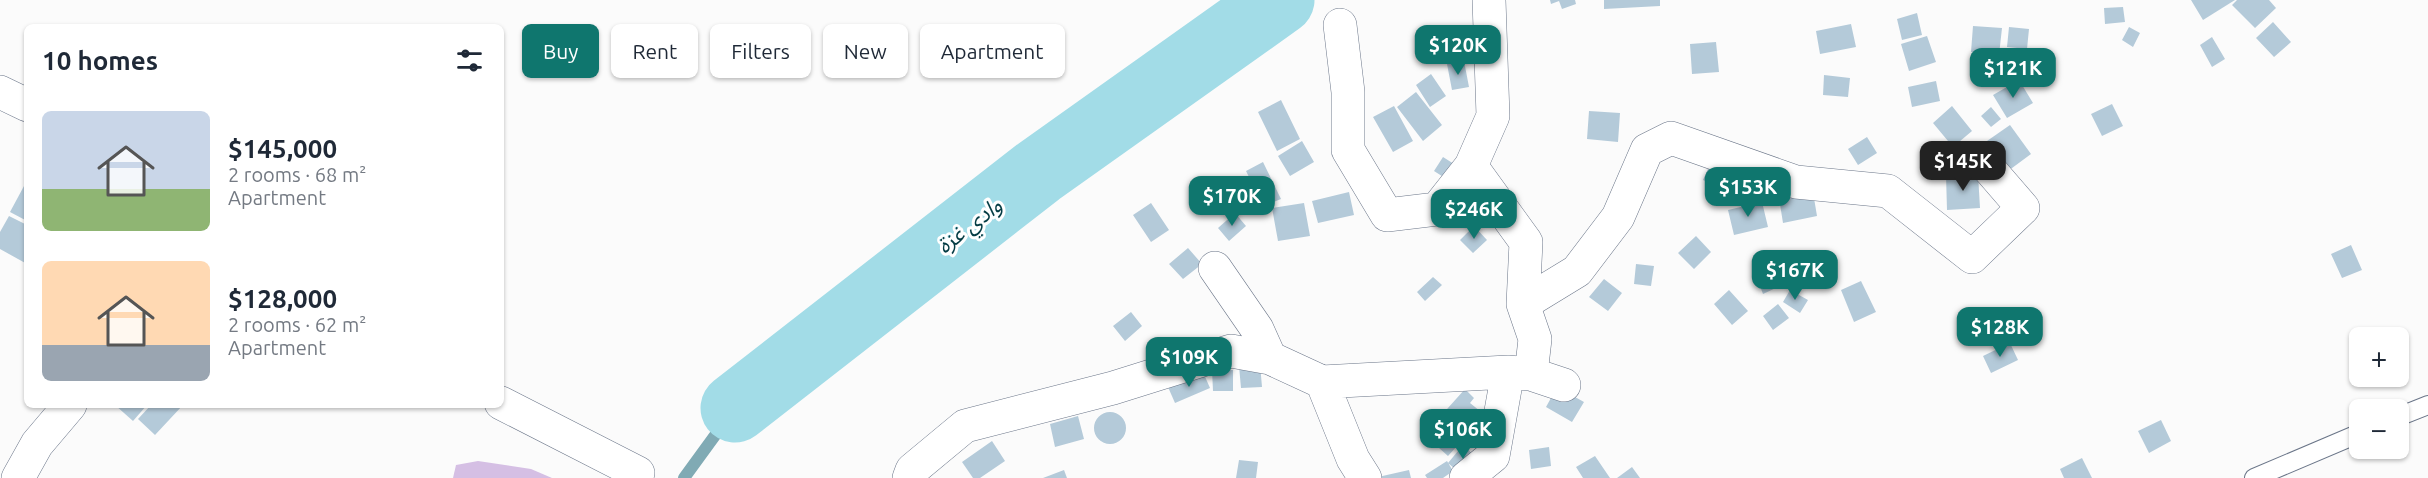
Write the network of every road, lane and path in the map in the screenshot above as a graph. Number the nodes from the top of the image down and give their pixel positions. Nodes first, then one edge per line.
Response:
1 (1489, 0) edge
2 (1340, 25) dead end
3 (0, 92) edge
4 (24, 104) edge
5 (1985, 164) dead end
6 (1471, 166) junction
7 (1215, 268) dead end
8 (1523, 304) junction
9 (1270, 358) junction
10 (1520, 373) junction
11 (1322, 382) junction
12 (1564, 385) dead end
13 (504, 405) edge
14 (2428, 405) edge
15 (67, 408) edge
16 (2409, 413) edge
17 (2349, 438) edge
18 (642, 476) edge
19 (18, 478) edge
20 (909, 478) edge
21 (1365, 478) edge
22 (1466, 478) edge
23 (2254, 478) edge

1 - 6 street
2 - 6 street
3 - 4 street
5 - 8 street
6 - 8 street
7 - 9 street
8 - 10 street
9 - 11 street
9 - 20 street
10 - 11 street
10 - 12 street
10 - 22 street
11 - 21 street
13 - 18 street
14 - 16 lane
15 - 19 street
17 - 23 lane

